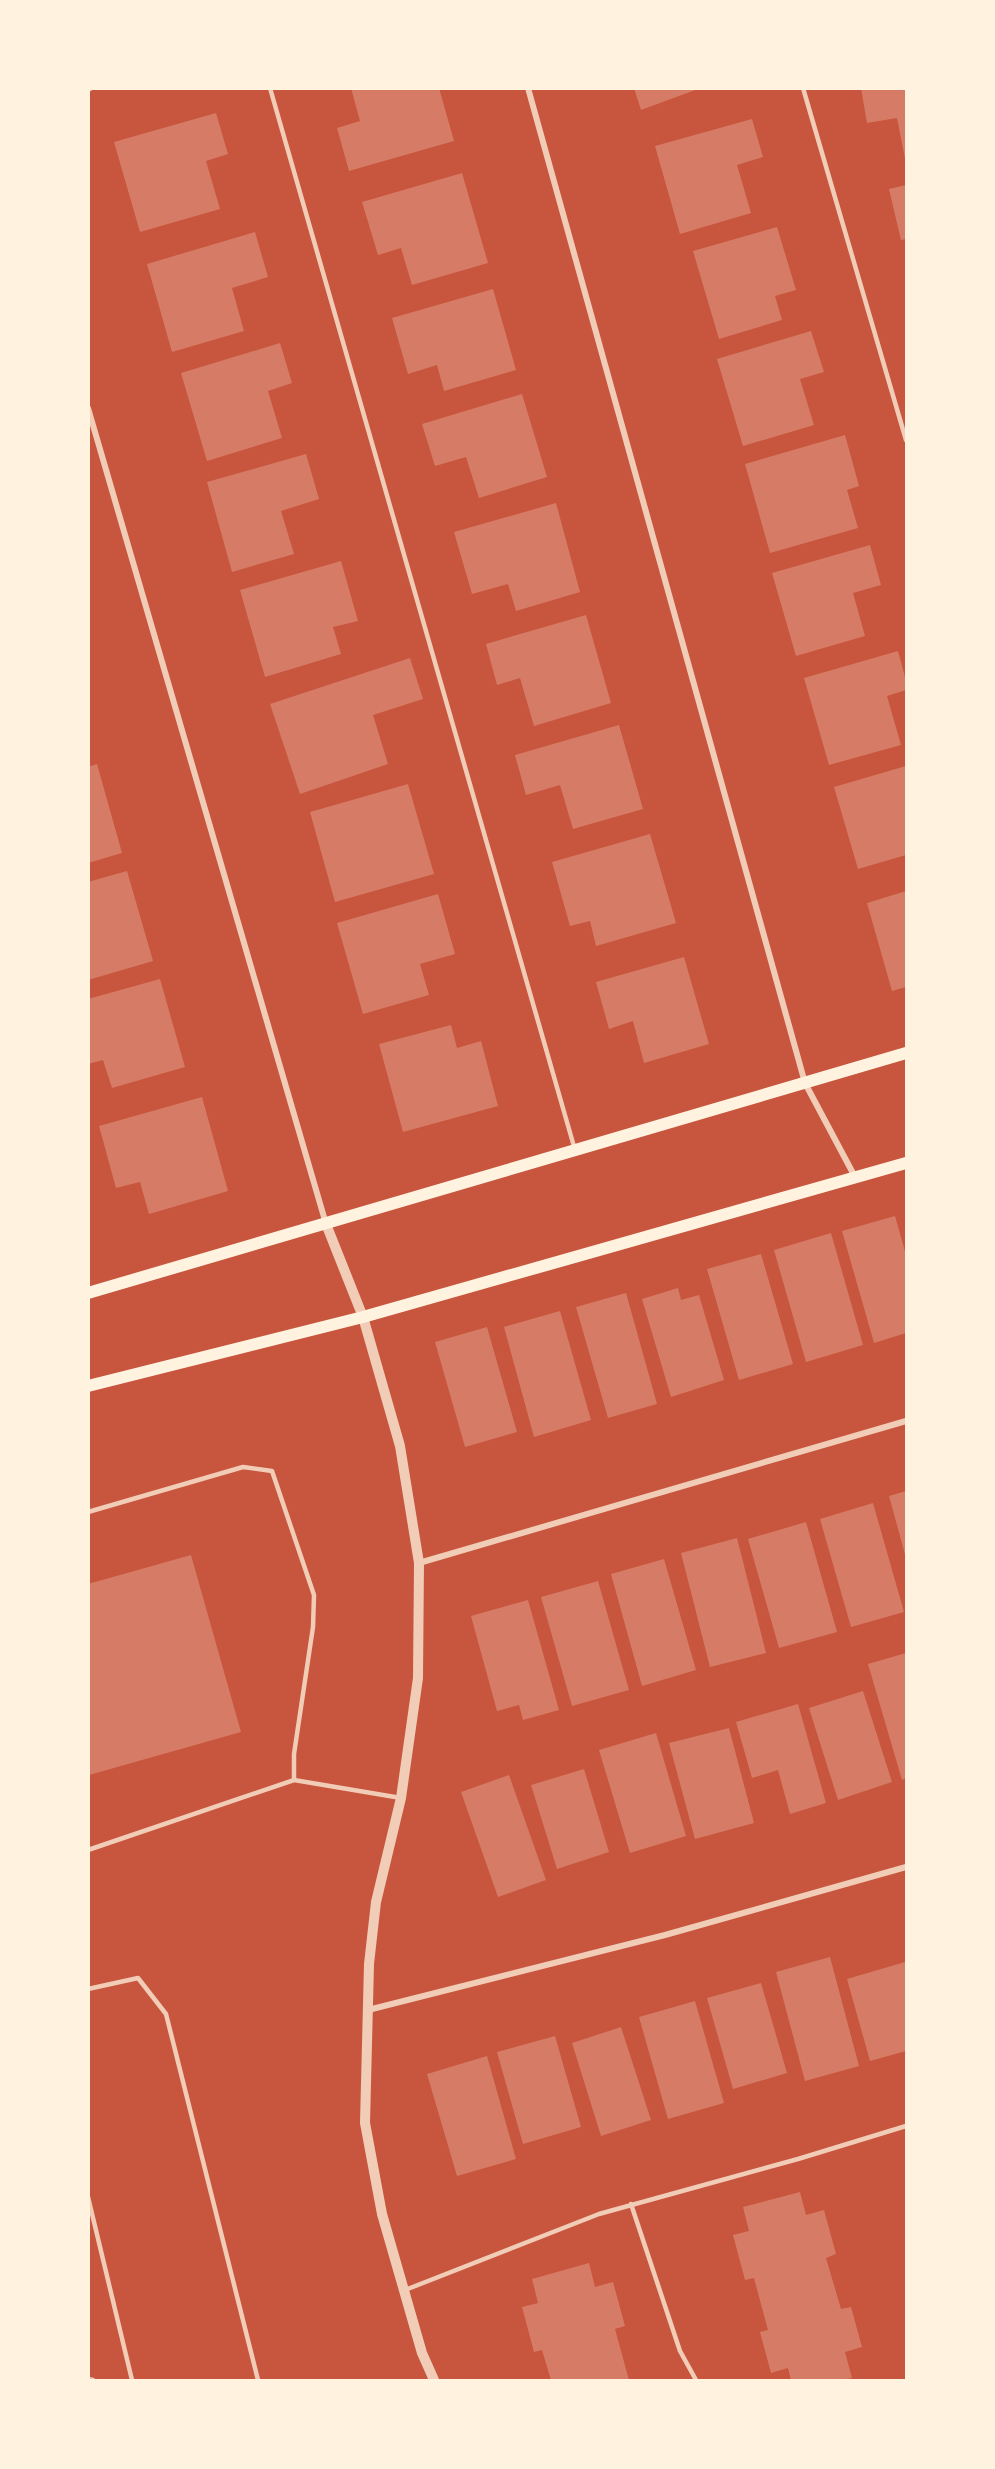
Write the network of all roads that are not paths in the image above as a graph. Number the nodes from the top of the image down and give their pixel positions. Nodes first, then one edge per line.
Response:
1 (270, 88) edge
2 (528, 88) edge
3 (803, 88) edge
4 (88, 408) edge
5 (906, 440) edge
6 (906, 1053) edge
7 (805, 1083) junction
8 (576, 1151) junction
9 (906, 1163) edge
10 (855, 1178) junction
11 (326, 1224) junction
12 (89, 1292) edge
13 (363, 1317) junction
14 (88, 1386) edge
15 (906, 1421) edge
16 (88, 1512) edge
17 (419, 1563) junction
18 (294, 1780) junction
19 (401, 1798) junction
20 (88, 1850) edge
21 (906, 1867) edge
22 (88, 1989) edge
23 (367, 2010) junction
24 (906, 2126) edge
25 (89, 2197) edge
26 (631, 2204) junction
27 (405, 2290) junction
28 (88, 2379) edge
29 (93, 2380) edge
30 (132, 2380) edge
31 (258, 2380) edge
32 (434, 2380) edge
33 (696, 2380) edge

1 - 8 lane
2 - 7 street
3 - 5 lane
4 - 11 street
6 - 7 main road
7 - 8 main road
7 - 10 street
8 - 11 main road
9 - 10 main road
10 - 13 main road
11 - 12 main road
11 - 13 street
13 - 14 main road
13 - 17 street
15 - 17 street
16 - 18 lane
17 - 19 street
18 - 19 lane
18 - 20 lane
19 - 23 street
21 - 23 street
22 - 31 lane
23 - 27 street
24 - 26 lane
25 - 30 lane
26 - 27 lane
26 - 33 lane
27 - 32 street
28 - 29 lane

